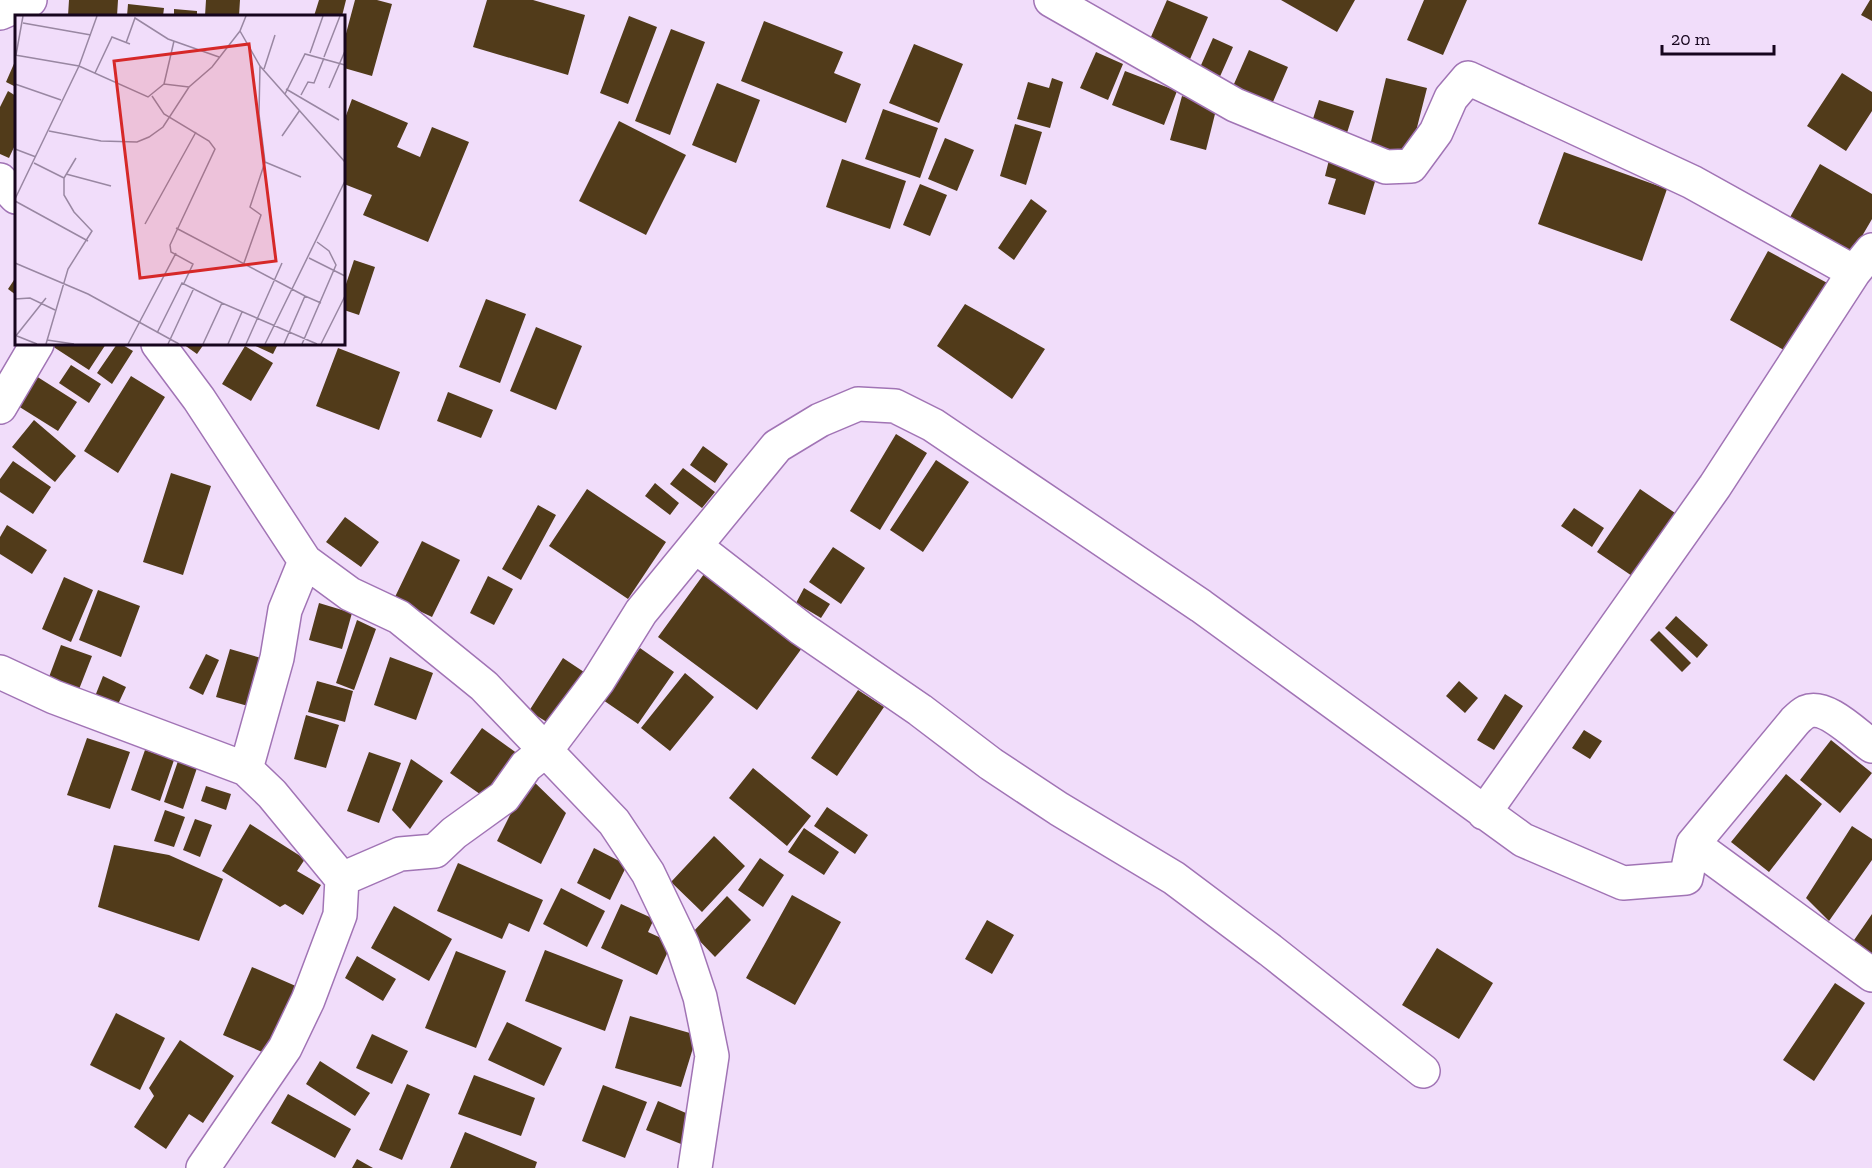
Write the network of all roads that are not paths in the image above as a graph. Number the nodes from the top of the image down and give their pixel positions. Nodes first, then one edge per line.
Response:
1 (30, 0) edge
2 (1051, 0) edge
3 (0, 13) edge
4 (0, 180) edge
5 (15, 196) edge
6 (1863, 261) edge
7 (37, 345) edge
8 (159, 345) edge
9 (0, 407) edge
10 (695, 546) junction
11 (305, 561) junction
12 (0, 672) edge
13 (1872, 746) edge
14 (546, 750) junction
15 (246, 769) junction
16 (1484, 813) junction
17 (1694, 844) junction
18 (342, 879) junction
19 (1872, 975) edge
20 (1423, 1071) dead end
21 (203, 1168) edge
22 (695, 1168) edge

1 - 3 street
2 - 6 street
4 - 5 street
6 - 16 street
7 - 9 street
8 - 11 street
10 - 14 street
10 - 16 street
10 - 20 street
11 - 14 street
11 - 15 street
12 - 15 street
13 - 17 street
14 - 18 street
14 - 22 street
15 - 18 street
16 - 17 street
17 - 19 street
18 - 21 street

